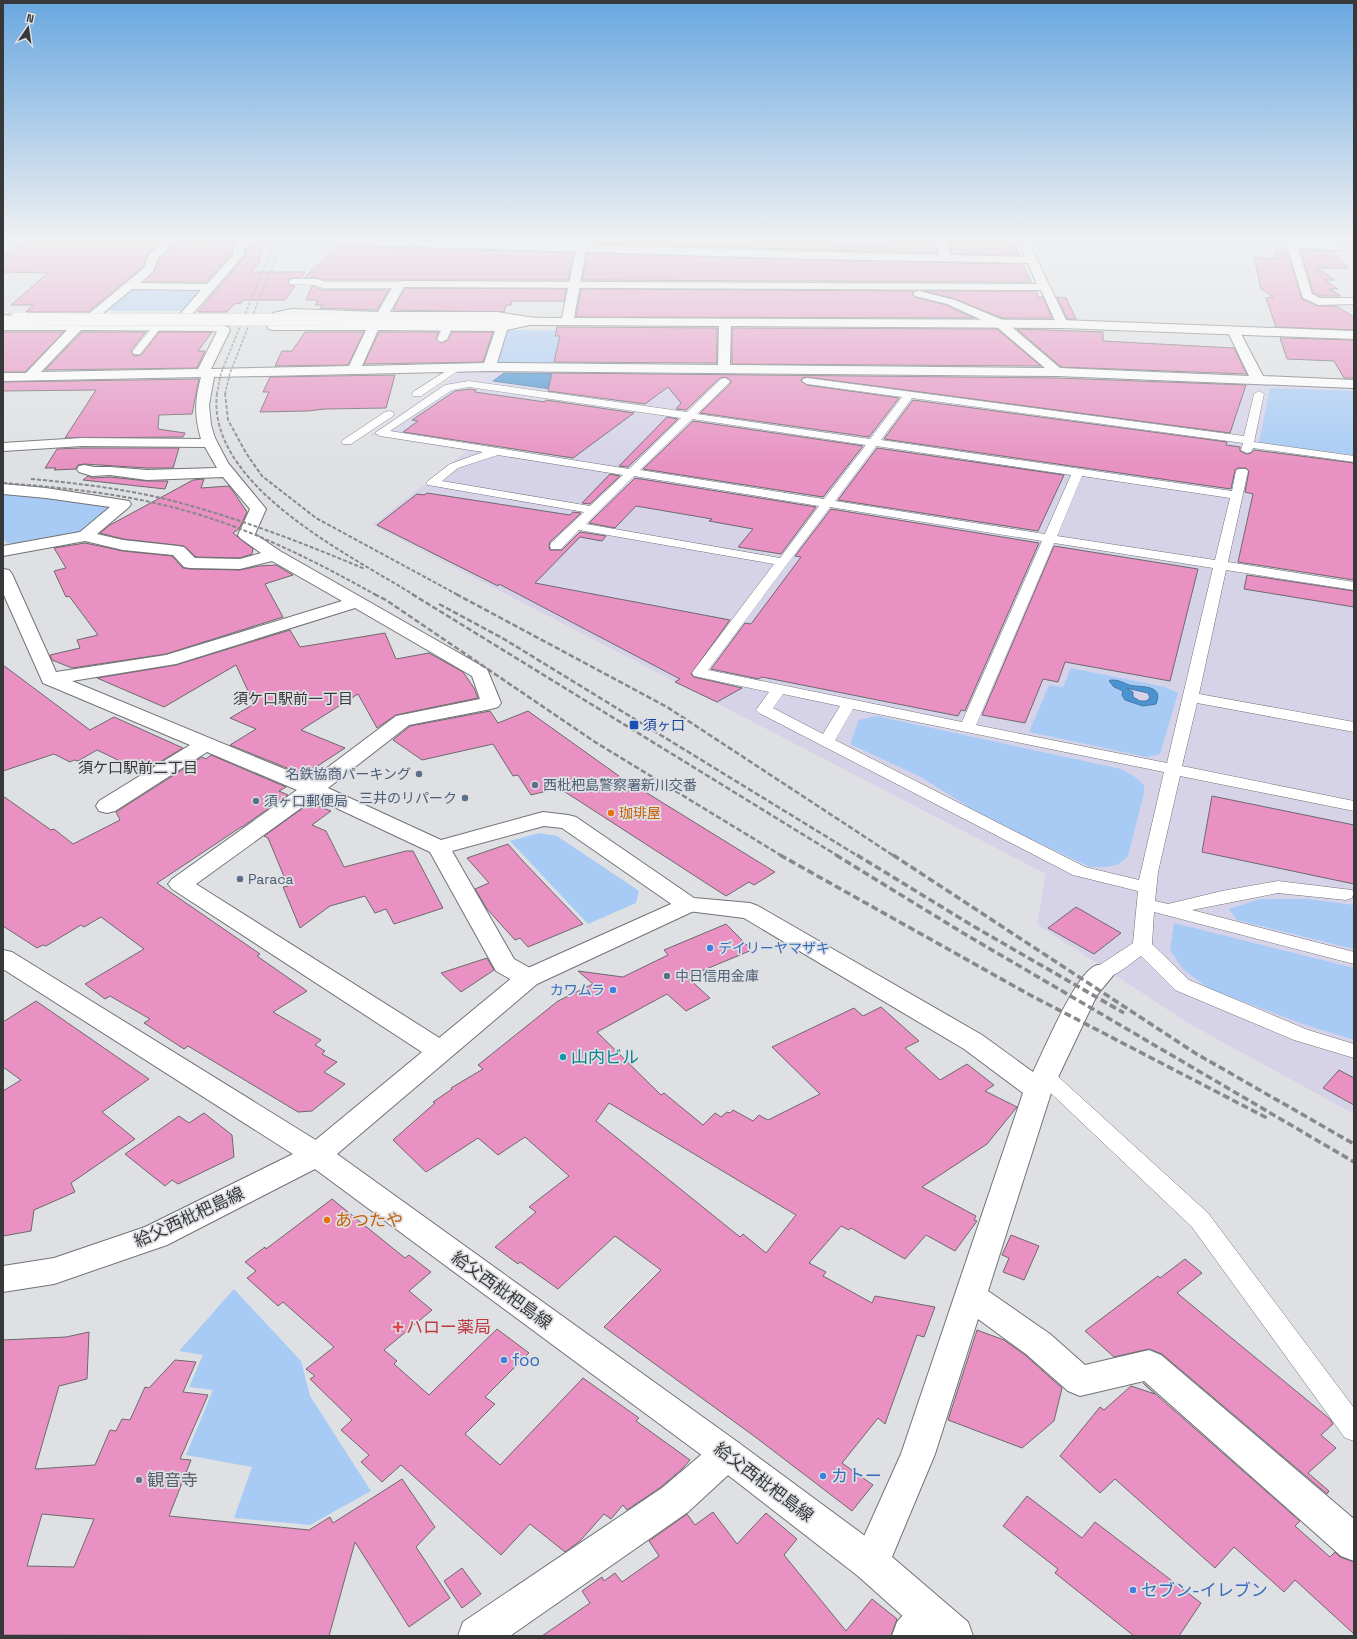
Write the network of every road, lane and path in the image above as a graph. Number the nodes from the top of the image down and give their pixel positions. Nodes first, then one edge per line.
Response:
1 (95, 315) edge
2 (218, 315) edge
3 (281, 315) edge
4 (359, 315) edge
5 (568, 315) edge
6 (982, 315) edge
7 (1058, 315) edge
8 (382, 316) joint
9 (3, 319) edge
10 (530, 320) junction
11 (567, 321) junction
12 (725, 322) junction
13 (371, 323) junction
14 (1001, 324) junction
15 (1062, 324) junction
16 (3, 326) edge
17 (78, 326) junction
18 (448, 326) junction
19 (157, 327) junction
20 (214, 327) junction
21 (502, 327) junction
22 (1233, 330) junction
23 (1354, 336) edge
24 (442, 339) dead end
25 (137, 352) dead end
26 (489, 366) junction
27 (457, 367) junction
28 (354, 370) junction
29 (1056, 372) junction
30 (206, 373) junction
31 (725, 375) junction
32 (3, 377) edge
33 (29, 377) junction
34 (1258, 380) junction
35 (807, 381) dead end
36 (1354, 384) edge
37 (1260, 394) dead end
38 (909, 395) junction
39 (408, 400) dead end
40 (395, 409) dead end
41 (690, 416) junction
42 (208, 442) junction
43 (347, 442) dead end
44 (873, 442) junction
45 (1248, 445) junction
46 (3, 447) edge
47 (497, 451) junction
48 (1354, 459) edge
49 (84, 469) dead end
50 (1242, 471) dead end
51 (227, 472) junction
52 (632, 472) junction
53 (1078, 472) junction
54 (3, 489) edge
55 (1236, 495) junction
56 (827, 503) junction
57 (593, 510) junction
58 (576, 526) junction
59 (85, 536) junction
60 (1050, 538) junction
61 (556, 546) dead end
62 (3, 551) edge
63 (274, 555) junction
64 (783, 562) junction
65 (1221, 565) junction
66 (3, 574) edge
67 (1354, 586) edge
68 (356, 602) junction
69 (50, 679) junction
70 (779, 689) junction
71 (1191, 697) junction
72 (849, 703) junction
73 (967, 727) junction
74 (1354, 727) edge
75 (826, 742) junction
76 (205, 744) junction
77 (1173, 770) junction
78 (313, 789) junction
79 (107, 806) dead end
80 (1354, 806) edge
81 (439, 848) junction
82 (1346, 894) dead end
83 (1146, 896) junction
84 (688, 905) junction
85 (1169, 910) junction
86 (1142, 946) junction
87 (3, 958) edge
88 (1354, 958) edge
89 (1102, 973) joint
90 (528, 978) junction
91 (440, 1051) junction
92 (1354, 1051) edge
93 (1042, 1083) junction
94 (317, 1155) junction
95 (3, 1279) edge
96 (970, 1296) junction
97 (1354, 1429) edge
98 (727, 1454) junction
99 (1354, 1543) edge
100 (871, 1563) junction
101 (931, 1629) edge
102 (477, 1636) edge

1 - 17 street
2 - 20 street
3 - 13 street
4 - 8 street
5 - 11 street
6 - 14 street
7 - 15 street
8 - 10 street
9 - 13 street, bridge
10 - 11 street
10 - 13 street
10 - 21 street
11 - 12 street
12 - 14 street
12 - 31 street
13 - 18 street
13 - 28 street
14 - 15 street
14 - 29 street
15 - 22 street
16 - 17 street
17 - 19 street
17 - 33 street
18 - 21 street
18 - 24 lane
19 - 20 street
19 - 25 lane
20 - 30 street
21 - 26 street
22 - 23 street
22 - 34 street
26 - 27 street
26 - 31 street
27 - 28 street
27 - 39 lane
28 - 30 street
29 - 31 street
29 - 34 street
30 - 33 street
30 - 42 street
31 - 41 lane
32 - 33 street
34 - 36 street
35 - 38 lane
37 - 45 lane
38 - 44 lane
38 - 45 lane
40 - 43 lane
41 - 44 lane
41 - 47 lane
41 - 52 lane
42 - 46 street
42 - 51 street
44 - 53 lane
44 - 56 lane
45 - 48 lane
47 - 52 lane
47 - 57 lane
49 - 51 street
50 - 55 lane
51 - 63 street
52 - 56 lane
52 - 57 lane
53 - 55 lane
53 - 60 lane
54 - 59 street
55 - 65 lane
56 - 60 lane
56 - 64 lane
57 - 58 lane
58 - 61 lane
58 - 64 lane
59 - 62 street
59 - 63 street
60 - 65 lane
60 - 73 lane
63 - 68 street
64 - 70 lane
65 - 67 lane
65 - 71 lane
66 - 69 street
68 - 69 street
68 - 78 street
69 - 76 street
70 - 72 lane
70 - 75 lane
71 - 74 lane
71 - 77 lane
72 - 73 lane
72 - 75 lane
73 - 77 lane
75 - 83 lane
76 - 78 street
76 - 79 street
77 - 80 lane
77 - 83 lane
78 - 81 street
78 - 91 street
81 - 84 street
81 - 90 street
82 - 85 lane
83 - 85 lane
83 - 86 lane
84 - 90 street
84 - 93 street
85 - 88 lane
86 - 89 lane
86 - 92 lane
87 - 94 street
89 - 93 street
90 - 91 street
91 - 94 street
93 - 96 street
93 - 97 lane
94 - 95 street, 給父西枇杷島線
94 - 98 street, 給父西枇杷島線
96 - 99 street
96 - 100 street
98 - 100 street, 給父西枇杷島線
98 - 102 street
100 - 101 street, 給父西枇杷島線

